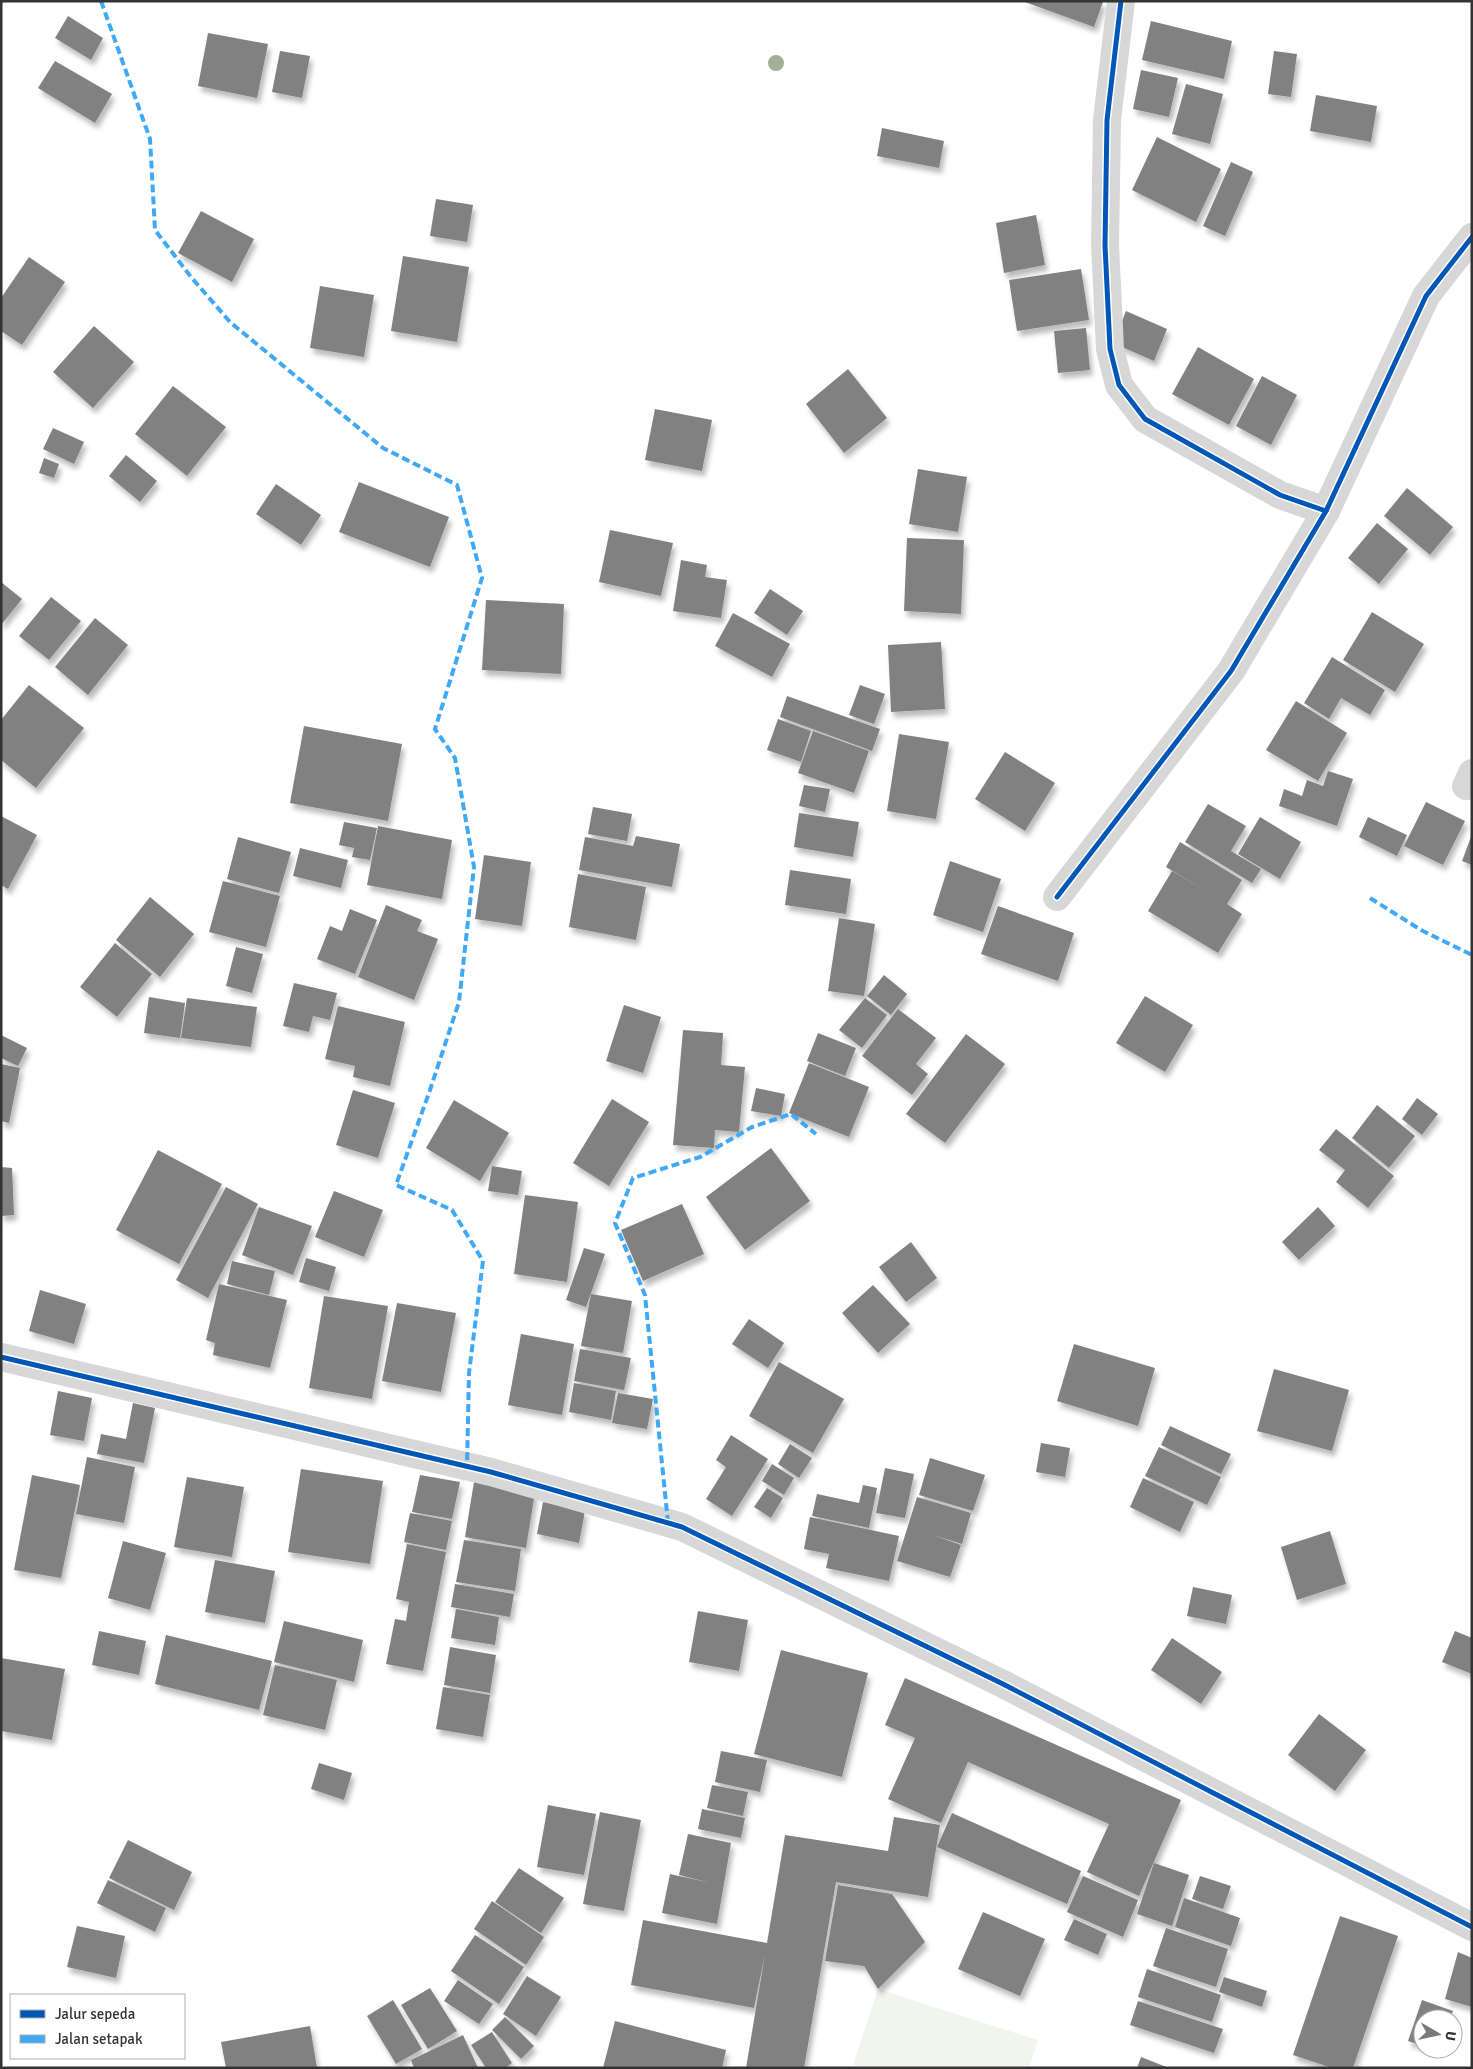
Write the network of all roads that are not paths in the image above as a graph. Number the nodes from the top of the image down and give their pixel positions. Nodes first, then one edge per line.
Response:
1 (1121, 1) edge
2 (1472, 237) edge
3 (1326, 511) junction
4 (1057, 898) dead end
5 (1, 1357) edge
6 (1472, 1926) edge

1 - 3 street
2 - 3 street
3 - 4 street
5 - 6 street

